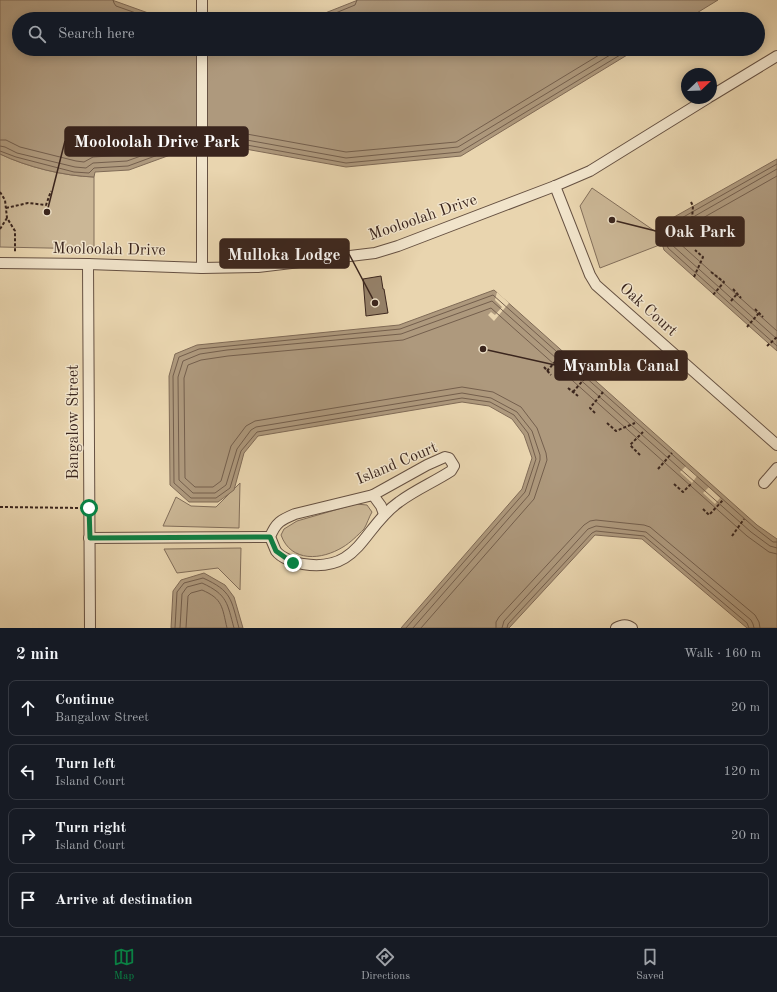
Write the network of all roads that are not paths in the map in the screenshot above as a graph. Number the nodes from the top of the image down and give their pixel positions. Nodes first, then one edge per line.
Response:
1 (202, 0) edge
2 (202, 12) edge
3 (202, 56) edge
4 (777, 56) edge
5 (717, 93) edge
6 (699, 104) edge
7 (555, 186) junction
8 (0, 263) edge
9 (88, 264) junction
10 (202, 268) junction
11 (777, 445) edge
12 (777, 468) edge
13 (764, 483) dead end
14 (373, 495) junction
15 (384, 514) junction
16 (270, 537) junction
17 (90, 538) junction
18 (630, 627) edge
19 (90, 628) edge
20 (616, 628) edge

1 - 2 street
3 - 10 street
4 - 5 street, Mooloolah Drive
6 - 7 street, Mooloolah Drive
7 - 10 street, Mooloolah Drive
7 - 11 street, Oak Court
8 - 9 street, Mooloolah Drive
9 - 10 street, Mooloolah Drive
9 - 17 street, Bangalow Street
12 - 13 street
14 - 15 street
14 - 15 street, Island Court
14 - 16 street, Island Court
15 - 16 street, Island Court
16 - 17 street
17 - 19 street, Bangalow Street
18 - 20 street

